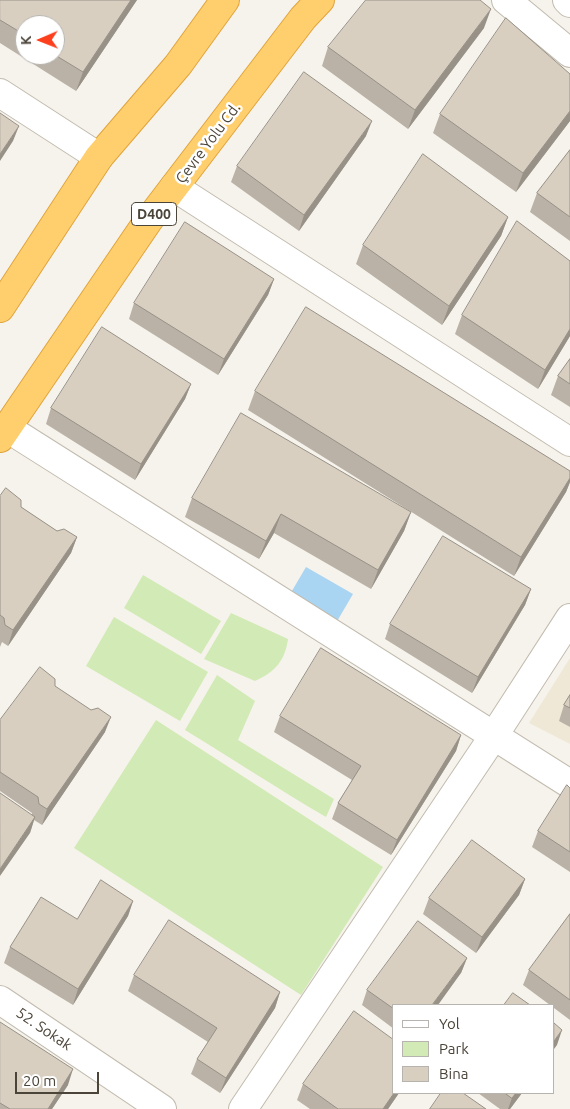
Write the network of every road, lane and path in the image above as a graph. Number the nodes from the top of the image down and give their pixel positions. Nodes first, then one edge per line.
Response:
1 (225, 0) edge
2 (320, 0) edge
3 (506, 0) edge
4 (567, 0) edge
5 (570, 3) edge
6 (570, 53) edge
7 (0, 93) edge
8 (99, 157) junction
9 (174, 188) junction
10 (0, 308) edge
11 (3, 433) edge
12 (570, 442) edge
13 (570, 618) edge
14 (493, 737) junction
15 (570, 784) edge
16 (0, 1000) edge
17 (162, 1109) edge
18 (243, 1109) edge

1 - 8 highway
2 - 9 highway, Çevre Yolu Cd. / D400
3 - 6 street
4 - 5 street
7 - 8 street
8 - 10 highway
9 - 11 highway, Çevre Yolu Cd. / D400
9 - 12 street
11 - 14 street
13 - 14 street
14 - 15 street
14 - 18 street
16 - 17 street, 52. Sokak

